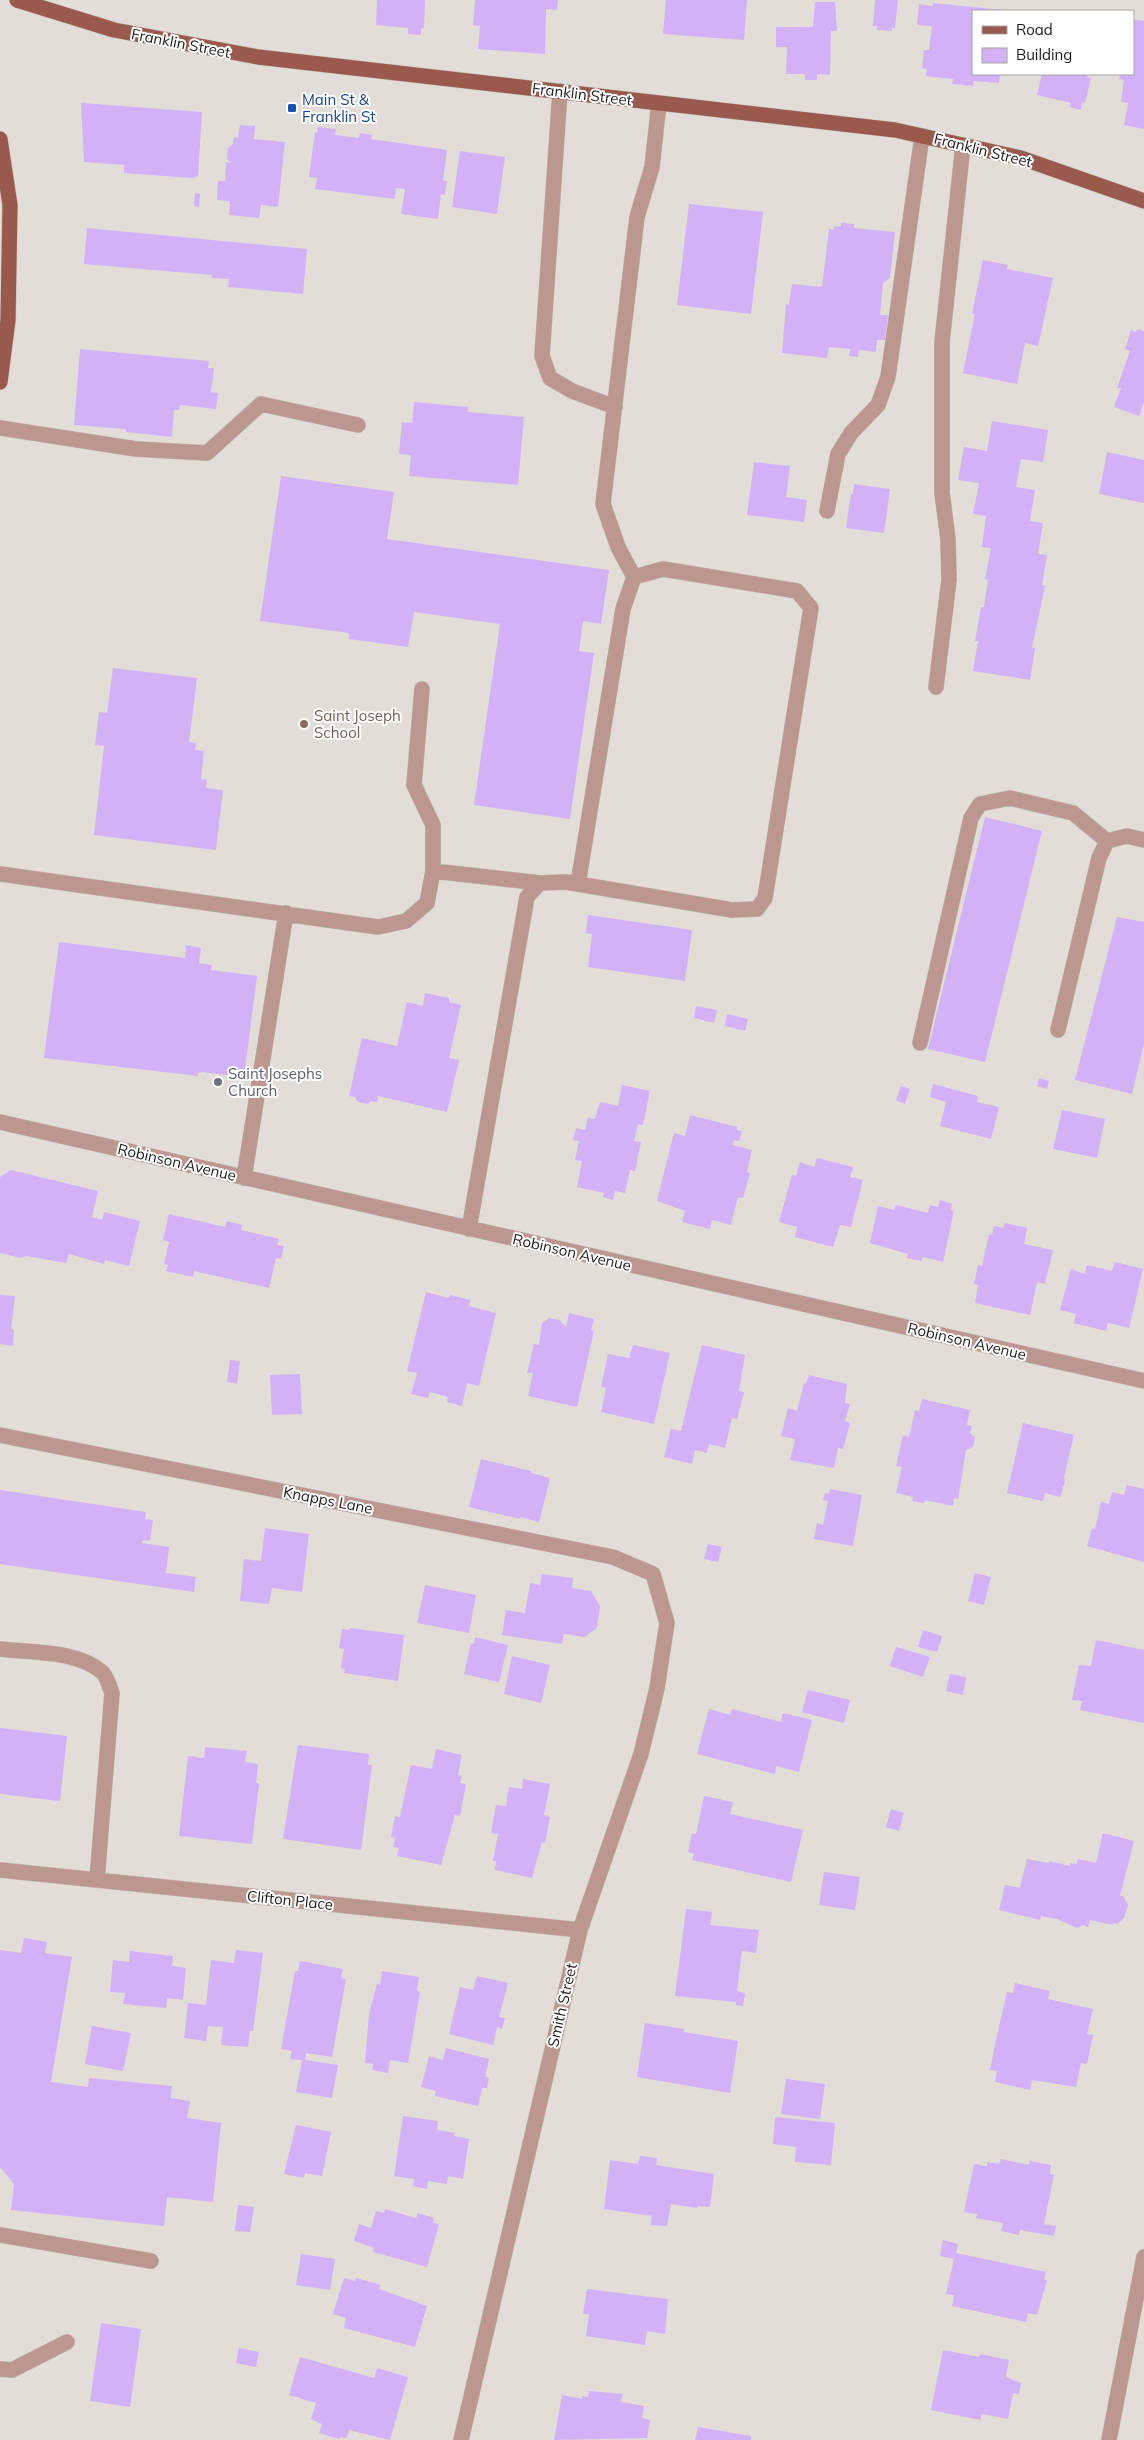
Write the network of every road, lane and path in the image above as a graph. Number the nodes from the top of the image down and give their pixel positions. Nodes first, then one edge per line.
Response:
1 (17, 0) edge
2 (560, 92) junction
3 (659, 103) junction
4 (922, 136) junction
5 (0, 139) edge
6 (963, 145) junction
7 (1144, 201) edge
8 (0, 382) edge
9 (615, 406) junction
10 (358, 426) dead end
11 (0, 428) edge
12 (827, 511) dead end
13 (634, 577) junction
14 (936, 687) dead end
15 (422, 688) dead end
16 (1144, 840) edge
17 (1107, 841) junction
18 (433, 871) junction
19 (0, 874) edge
20 (540, 883) junction
21 (578, 884) junction
22 (286, 914) junction
23 (1058, 1030) dead end
24 (920, 1044) dead end
25 (0, 1122) edge
26 (244, 1178) junction
27 (469, 1229) junction
28 (1144, 1382) edge
29 (0, 1435) edge
30 (654, 1574) joint
31 (0, 1650) edge
32 (0, 1870) edge
33 (97, 1880) junction
34 (580, 1930) junction
35 (0, 2235) edge
36 (1144, 2257) edge
37 (151, 2261) dead end
38 (67, 2342) dead end
39 (0, 2369) edge
40 (461, 2440) edge
41 (1110, 2440) edge

1 - 2 main road, Franklin Street
2 - 3 main road, Franklin Street
2 - 9 street
3 - 4 main road, Franklin Street
3 - 9 street
4 - 6 main road, Franklin Street
4 - 12 street
5 - 8 main road
6 - 7 main road, Franklin Street
6 - 14 street
9 - 13 street
10 - 11 street
13 - 21 street
13 - 21 street
15 - 18 street
16 - 17 street
17 - 23 street
17 - 24 street
18 - 20 street
18 - 22 street
19 - 22 street
20 - 21 street
20 - 27 street
22 - 26 street
25 - 26 street, Robinson Avenue
26 - 27 street, Robinson Avenue
27 - 28 street, Robinson Avenue
29 - 30 street, Knapps Lane
30 - 34 street, Smith Street
31 - 33 street
32 - 33 street, Clifton Place
33 - 34 street, Clifton Place
34 - 40 street, Smith Street
35 - 37 street
36 - 41 street
38 - 39 street

